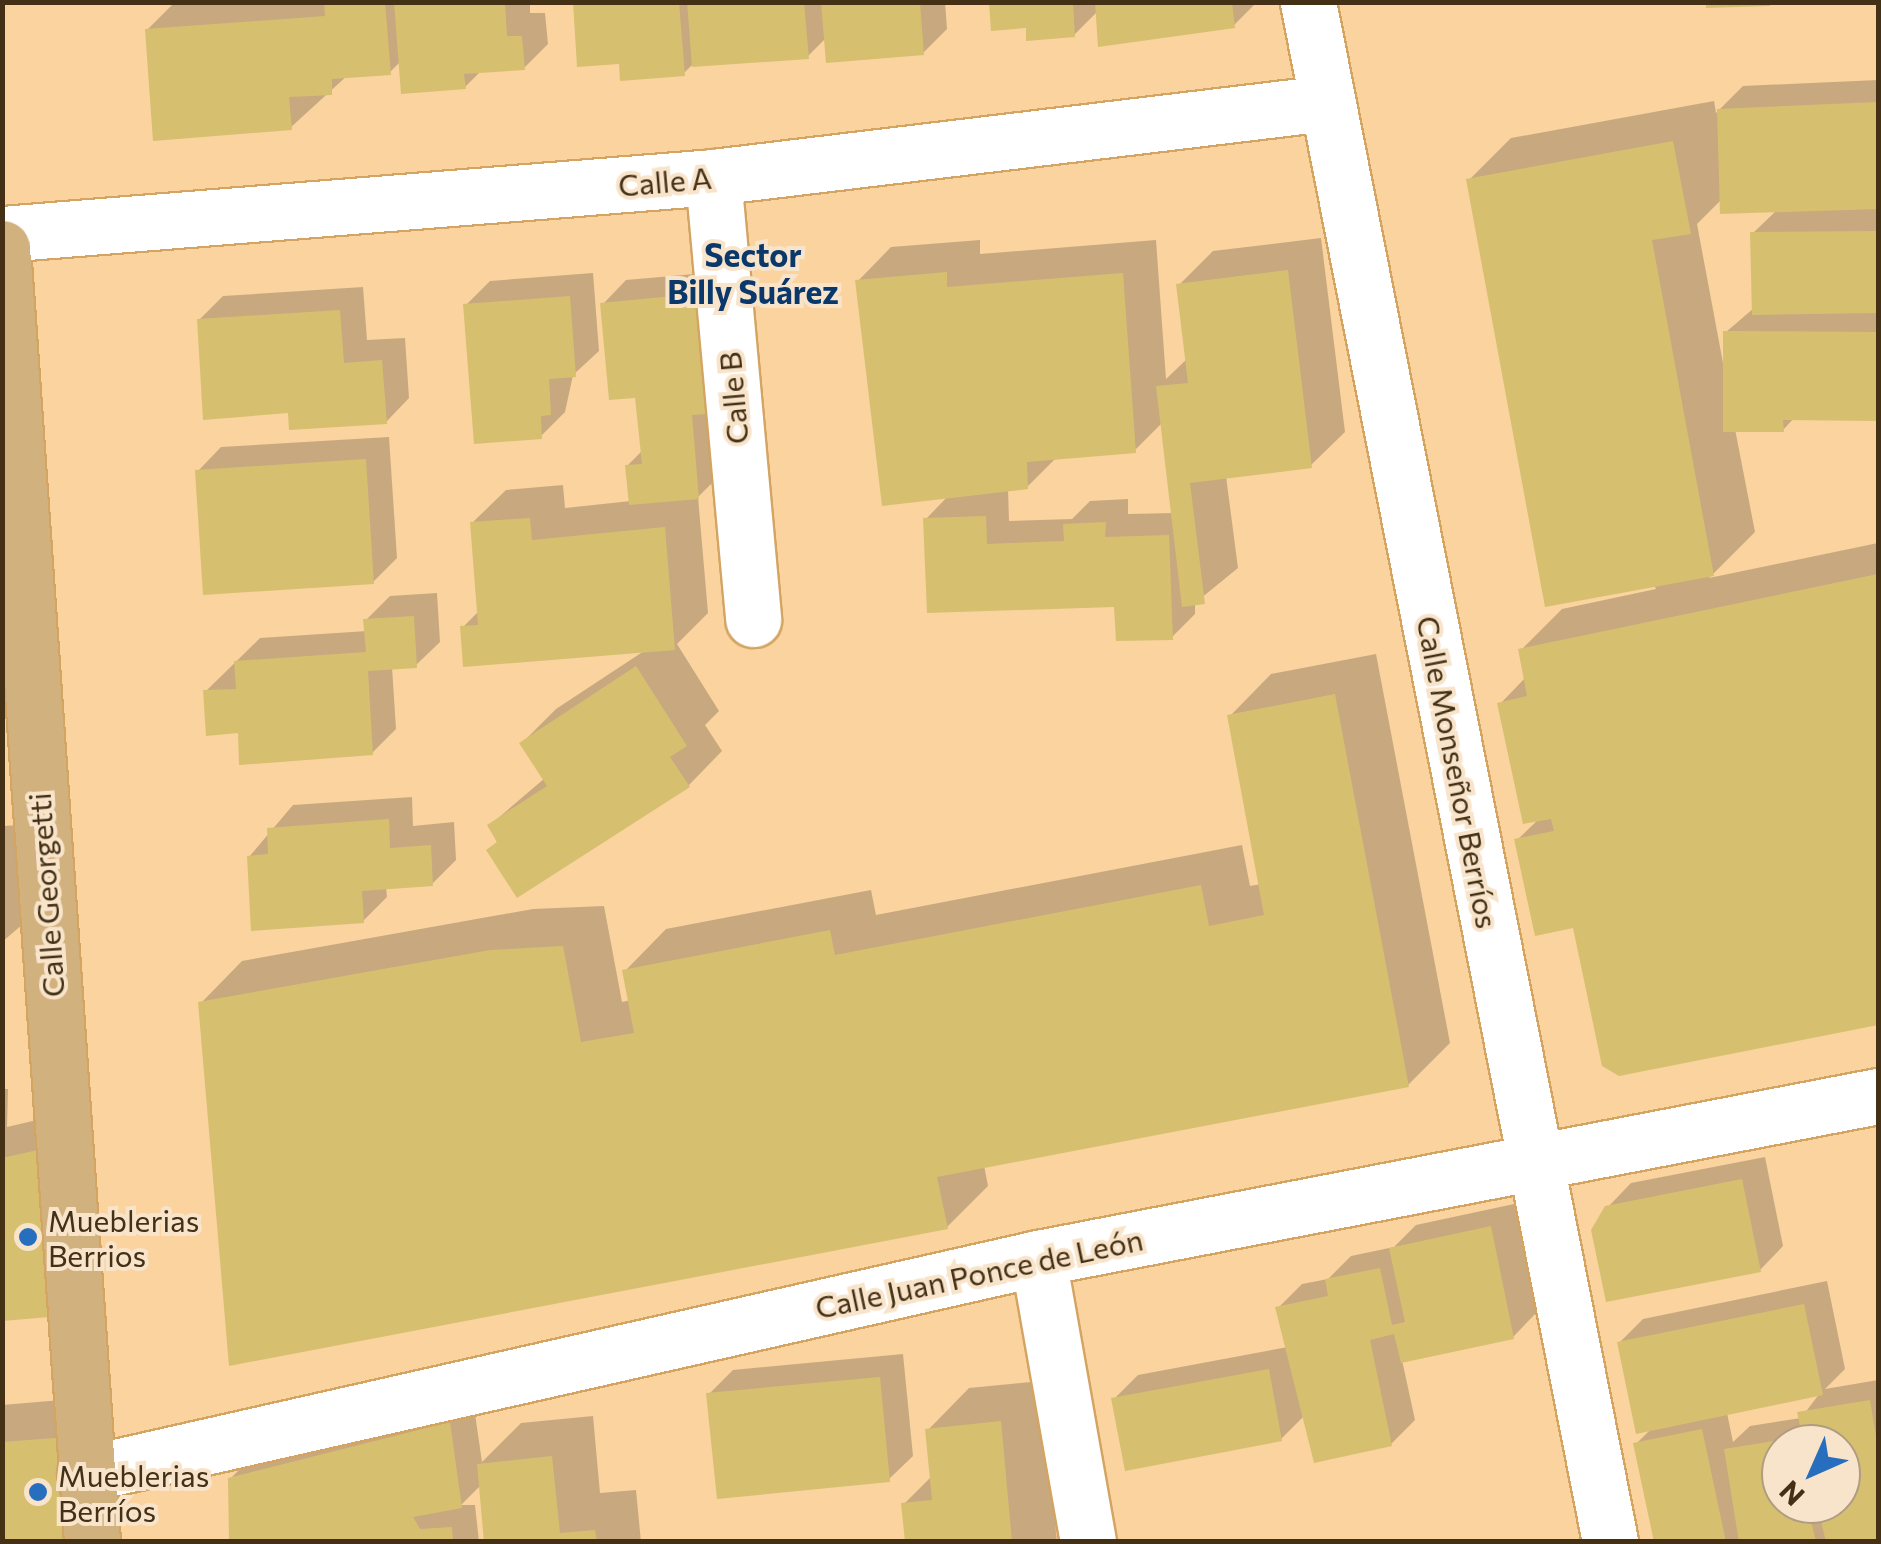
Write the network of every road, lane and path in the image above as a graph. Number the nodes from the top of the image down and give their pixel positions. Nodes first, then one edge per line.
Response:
1 (1308, 2) edge
2 (1326, 103) junction
3 (713, 177) junction
4 (2, 234) edge
5 (2, 248) edge
6 (753, 619) dead end
7 (1878, 1096) edge
8 (1534, 1161) junction
9 (1038, 1258) junction
10 (85, 1474) junction
11 (92, 1542) edge
12 (1088, 1542) edge
13 (1610, 1542) edge

1 - 2 street, Calle Monseñor Berríos
2 - 3 street, Calle A
2 - 8 street, Calle Monseñor Berríos
3 - 4 street, Calle A
3 - 6 street, Calle B
5 - 10 main road, Calle Georgetti
7 - 8 street, Calle Juan Ponce de León
8 - 9 street, Calle Juan Ponce de León
8 - 13 street, Calle Monseñor Berríos
9 - 10 street, Calle Juan Ponce de León
9 - 12 street
10 - 11 main road, Calle Georgetti

